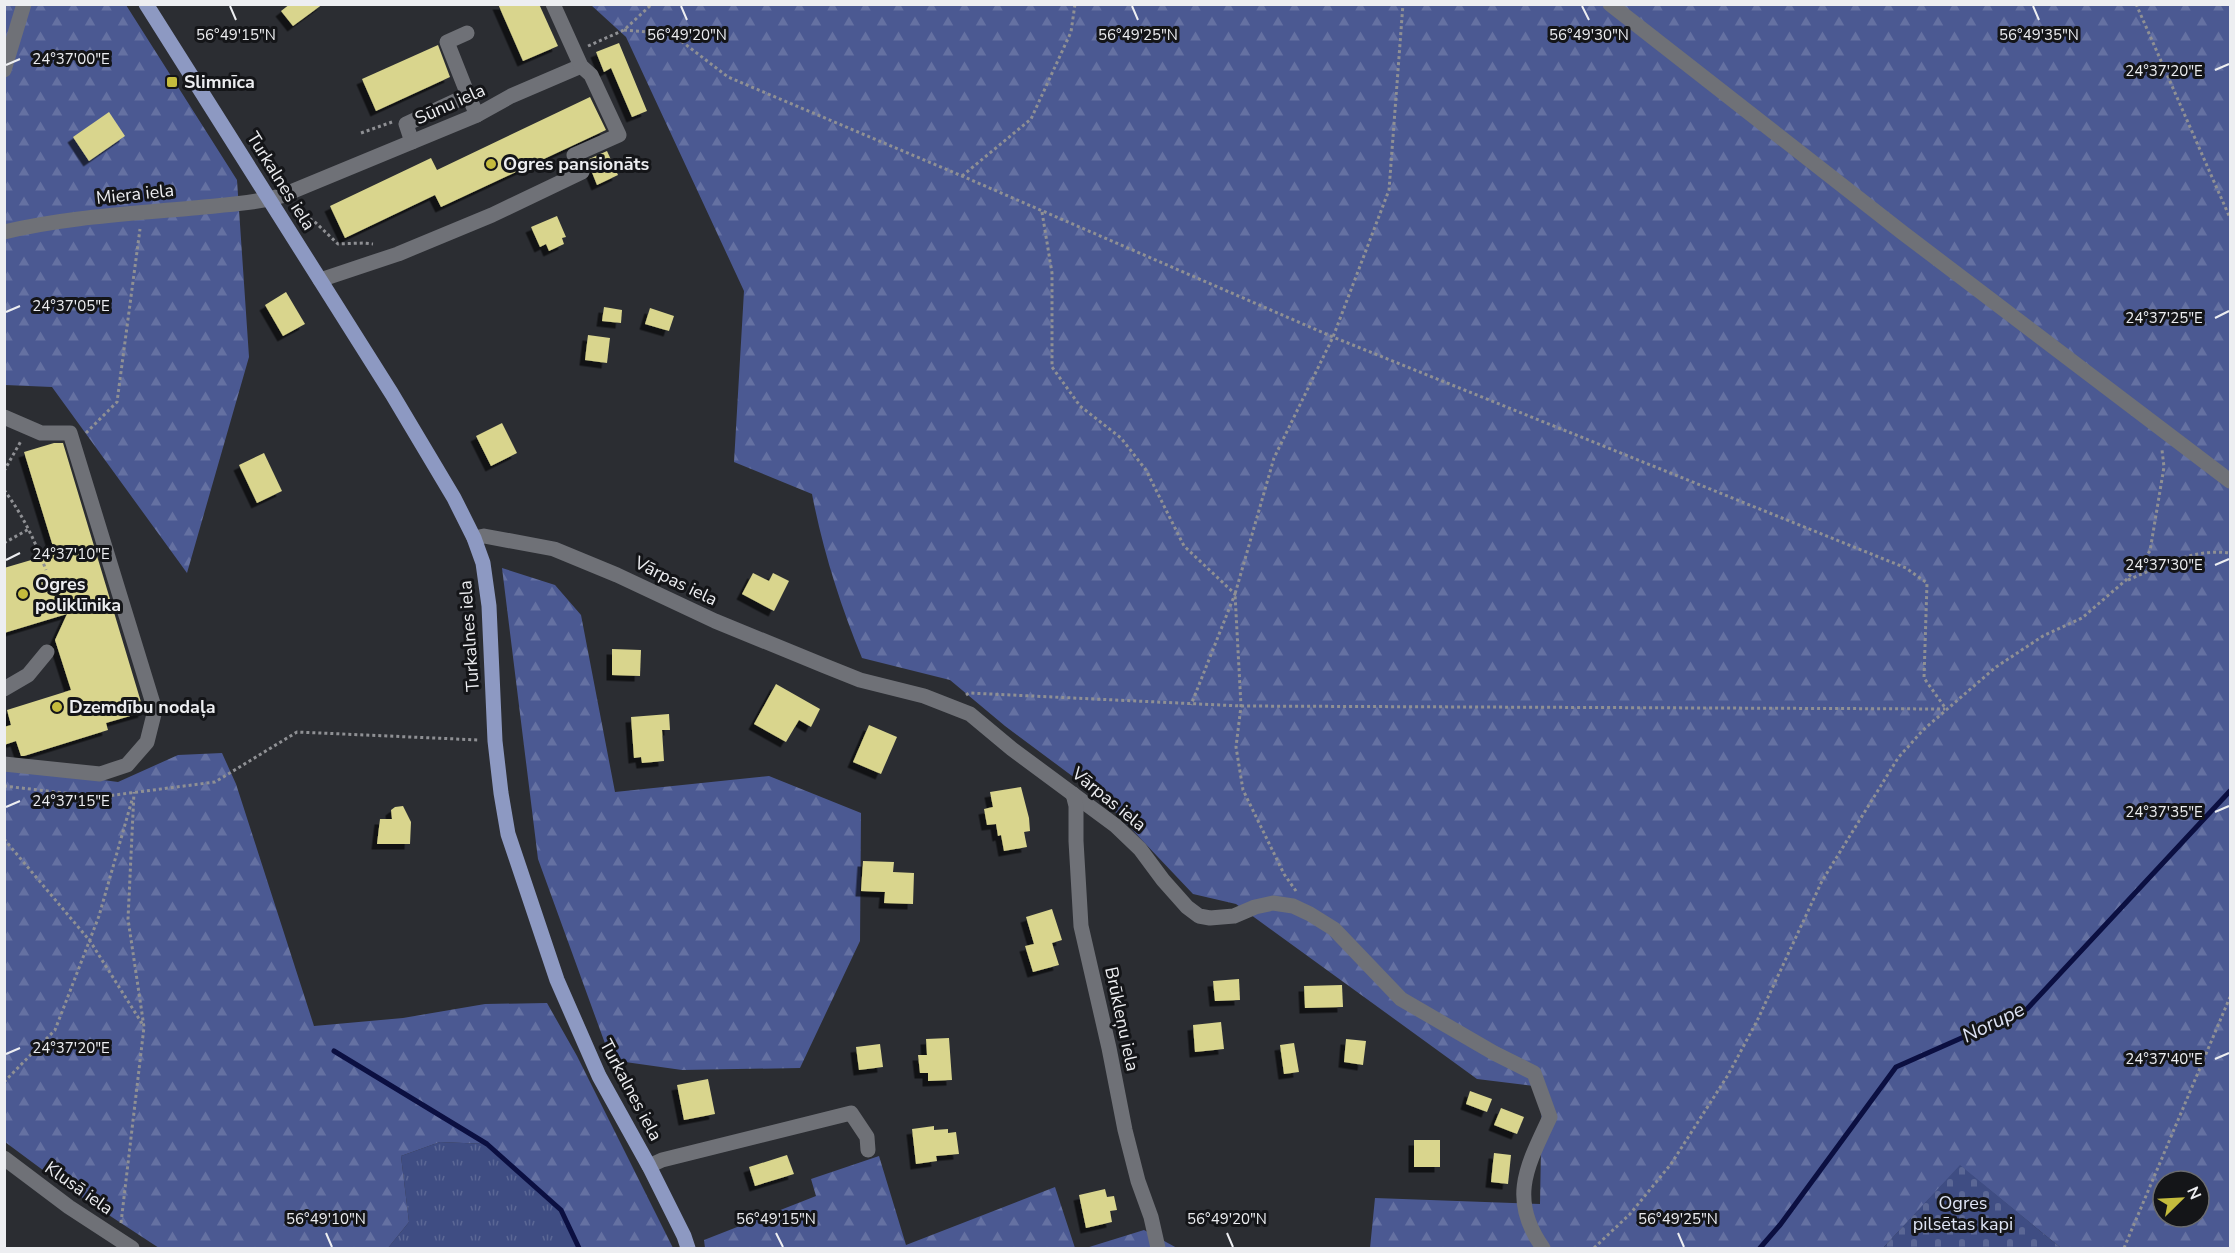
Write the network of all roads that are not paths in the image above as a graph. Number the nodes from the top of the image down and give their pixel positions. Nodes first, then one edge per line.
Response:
1 (24, 4) edge
2 (146, 4) edge
3 (553, 4) edge
4 (1610, 4) edge
5 (467, 33) dead end
6 (578, 59) junction
7 (4, 70) edge
8 (468, 95) junction
9 (477, 115) junction
10 (412, 142) junction
11 (270, 199) junction
12 (4, 232) edge
13 (320, 280) junction
14 (4, 417) edge
15 (2230, 481) edge
16 (474, 538) junction
17 (47, 652) dead end
18 (4, 689) edge
19 (4, 764) edge
20 (1073, 794) junction
21 (868, 1150) dead end
22 (4, 1158) edge
23 (649, 1166) junction
24 (126, 1244) edge
25 (688, 1248) edge
26 (1158, 1248) edge
27 (1543, 1248) edge

1 - 7 street
2 - 11 main road, Turkalnes iela
3 - 6 street
4 - 15 street
5 - 8 street
6 - 9 street, Sūnu iela
6 - 13 street
8 - 9 street
8 - 10 street
9 - 10 street, Sūnu iela
10 - 11 street, Sūnu iela
11 - 12 street, Miera iela
11 - 13 main road, Turkalnes iela
13 - 16 main road, Turkalnes iela
14 - 19 street
16 - 20 street, Vārpas iela
16 - 23 main road, Turkalnes iela
17 - 18 street
20 - 26 street, Brūkleņu iela
20 - 27 street, Vārpas iela
21 - 23 street
22 - 24 street, Klusā iela
23 - 25 main road, Turkalnes iela

